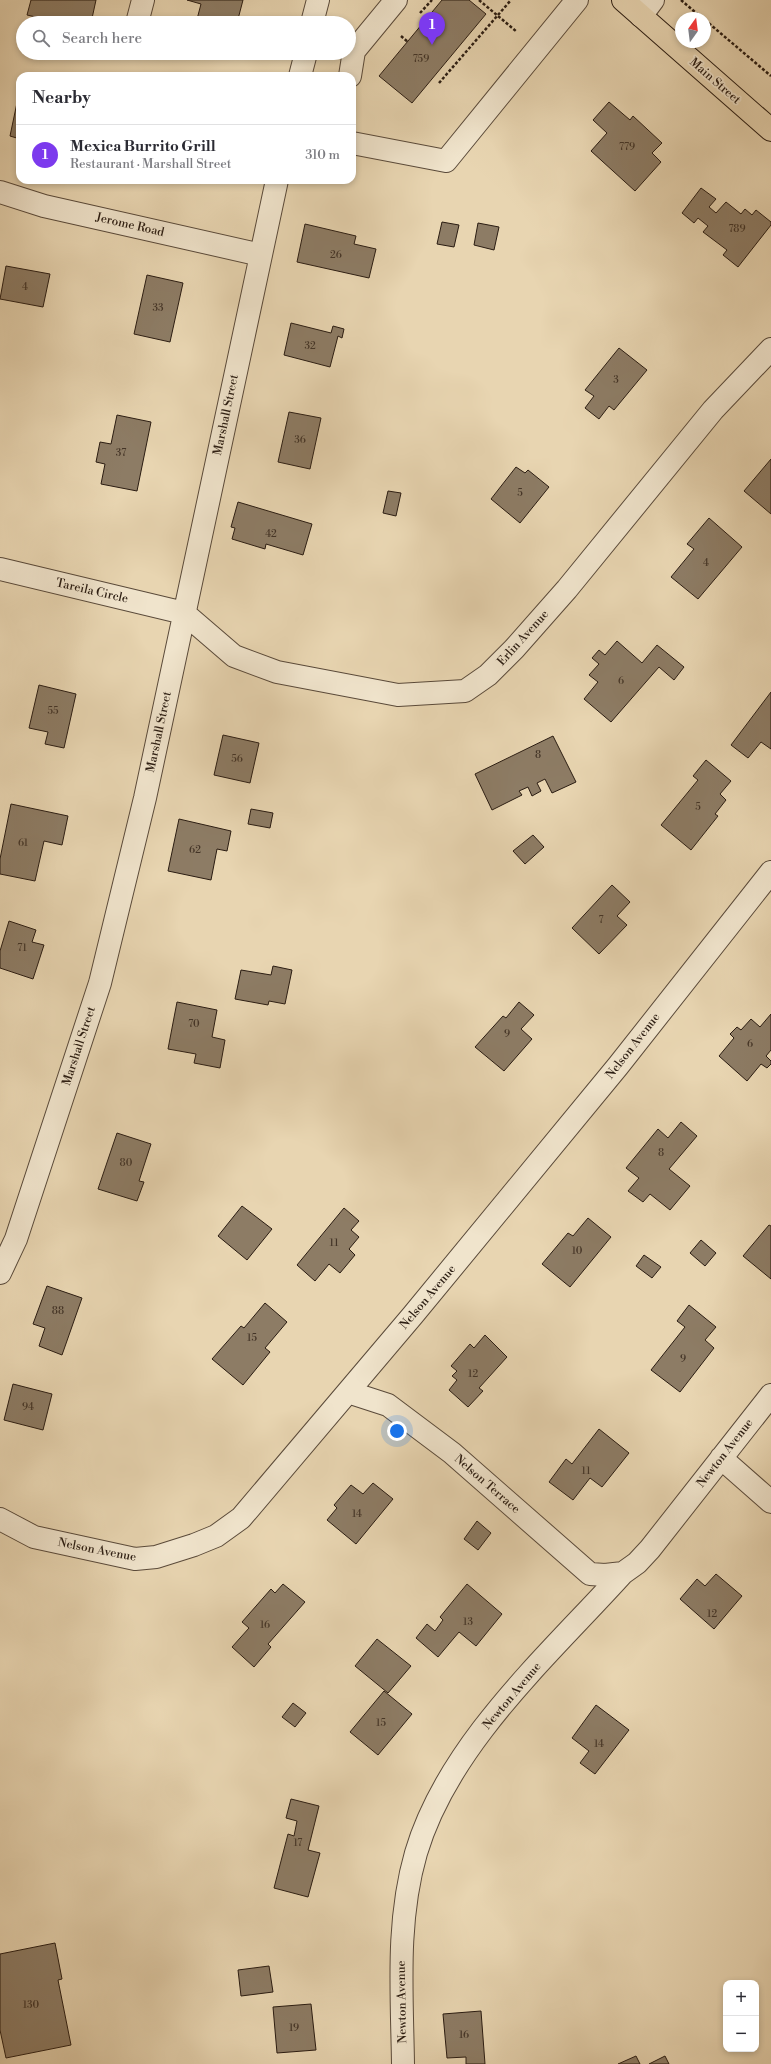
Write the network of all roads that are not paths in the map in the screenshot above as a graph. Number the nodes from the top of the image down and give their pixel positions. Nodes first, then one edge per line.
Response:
1 (143, 0) edge
2 (318, 0) edge
3 (396, 0) edge
4 (577, 0) edge
5 (623, 0) edge
6 (647, 8) edge
7 (139, 16) edge
8 (314, 16) edge
9 (356, 49) edge
10 (304, 60) edge
11 (353, 60) edge
12 (301, 72) edge
13 (351, 72) edge
14 (771, 130) edge
15 (356, 144) edge
16 (276, 184) edge
17 (0, 192) edge
18 (260, 255) junction
19 (771, 348) edge
20 (0, 569) edge
21 (184, 613) junction
22 (771, 872) edge
23 (0, 1273) edge
24 (348, 1392) junction
25 (771, 1395) edge
26 (721, 1458) junction
27 (771, 1502) edge
28 (0, 1519) edge
29 (623, 1573) junction
30 (403, 2064) edge

1 - 7 street
2 - 8 street
3 - 9 street
4 - 15 street
5 - 6 main road, Main Street
6 - 14 main road, Main Street
10 - 12 street
11 - 13 street
16 - 18 street, Marshall Street
17 - 18 street, Jerome Road
18 - 21 street, Marshall Street
19 - 21 street, Erlin Avenue
20 - 21 street, Tareila Circle
21 - 23 street, Marshall Street
22 - 24 street, Nelson Avenue
24 - 28 street, Nelson Avenue
24 - 29 street, Nelson Terrace
25 - 26 street, Newton Avenue
26 - 27 street
26 - 29 street, Newton Avenue
29 - 30 street, Newton Avenue

